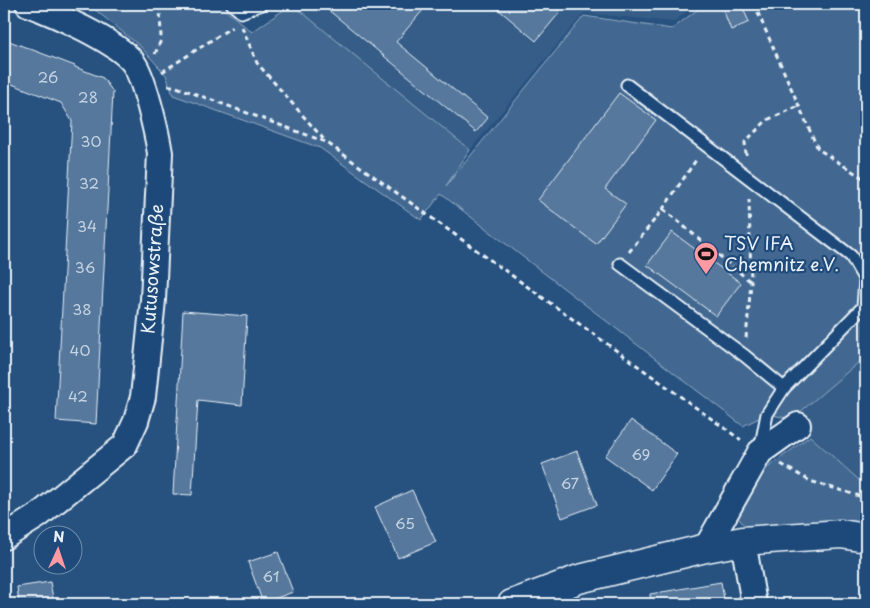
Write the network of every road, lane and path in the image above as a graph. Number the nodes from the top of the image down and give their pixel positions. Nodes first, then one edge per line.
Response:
1 (28, 4) edge
2 (160, 4) edge
3 (232, 4) edge
4 (262, 4) edge
5 (754, 4) edge
6 (143, 85) junction
7 (627, 85) dead end
8 (799, 106) junction
9 (326, 142) junction
10 (706, 145) junction
11 (749, 178) junction
12 (866, 180) edge
13 (663, 209) junction
14 (620, 264) joint
15 (751, 283) junction
16 (745, 356) junction
17 (784, 388) junction
18 (798, 425) dead end
19 (760, 452) junction
20 (866, 498) edge
21 (4, 537) edge
22 (866, 538) edge
23 (743, 541) junction
24 (706, 548) junction
25 (512, 604) edge
26 (754, 604) edge

1 - 6 street, Kutusowstraße
2 - 6 path
3 - 4 lane
5 - 8 path
6 - 9 path
6 - 9 path
6 - 21 street, Kutusowstraße
7 - 10 lane
8 - 11 path
8 - 12 path
9 - 19 path
10 - 11 lane
10 - 13 path
11 - 15 path
11 - 17 lane
13 - 14 path
13 - 15 path
14 - 16 lane
15 - 16 path
16 - 17 lane
17 - 19 lane
18 - 19 street
19 - 20 path
19 - 24 street
22 - 23 street
23 - 24 street
23 - 26 street
24 - 25 street

